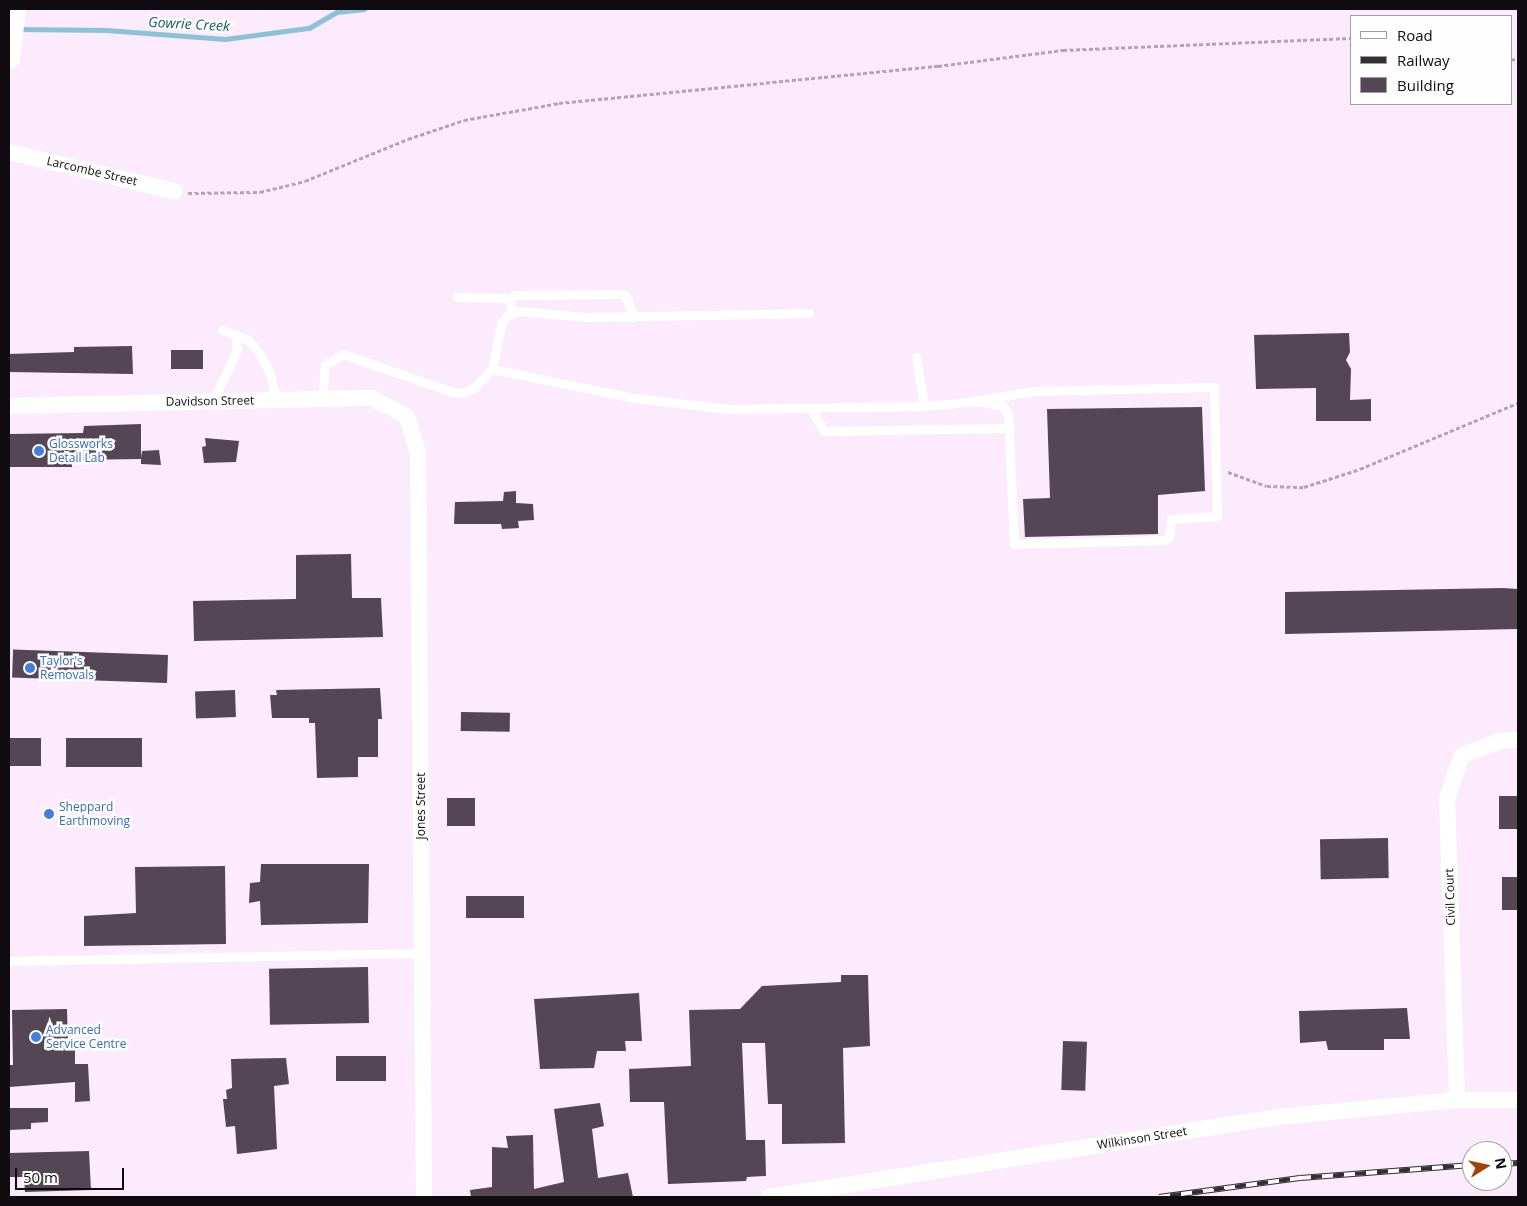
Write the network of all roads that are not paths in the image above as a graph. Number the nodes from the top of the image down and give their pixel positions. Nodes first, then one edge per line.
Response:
1 (15, 11) edge
2 (9, 54) edge
3 (9, 152) edge
4 (174, 191) road end
5 (457, 297) dead end
6 (510, 298) junction
7 (512, 312) junction
8 (809, 313) dead end
9 (634, 316) junction
10 (222, 330) dead end
11 (236, 335) junction
12 (916, 357) dead end
13 (492, 369) junction
14 (322, 399) junction
15 (276, 400) junction
16 (973, 401) junction
17 (213, 402) junction
18 (9, 406) edge
19 (924, 406) junction
20 (811, 408) junction
21 (407, 417) joint
22 (1010, 428) junction
23 (1518, 740) edge
24 (422, 953) junction
25 (9, 961) edge
26 (1457, 1100) junction
27 (1518, 1100) edge
28 (424, 1197) edge
29 (769, 1197) edge

1 - 2 street
3 - 4 street, Larcombe Street
5 - 6 lane
6 - 7 lane
6 - 9 lane
7 - 9 lane
7 - 13 lane
8 - 9 lane
10 - 11 lane
11 - 15 lane
11 - 17 lane
12 - 19 lane
13 - 14 lane
13 - 20 lane
14 - 15 street, Davidson Street
14 - 21 street, Davidson Street
15 - 17 street, Davidson Street
16 - 19 lane
16 - 22 lane
16 - 22 lane
17 - 18 street, Davidson Street
19 - 20 lane
20 - 22 lane
21 - 24 street, Jones Street
23 - 26 street, Civil Court
24 - 25 lane
24 - 28 street, Jones Street
26 - 27 street, Wilkinson Street
26 - 29 street, Wilkinson Street

